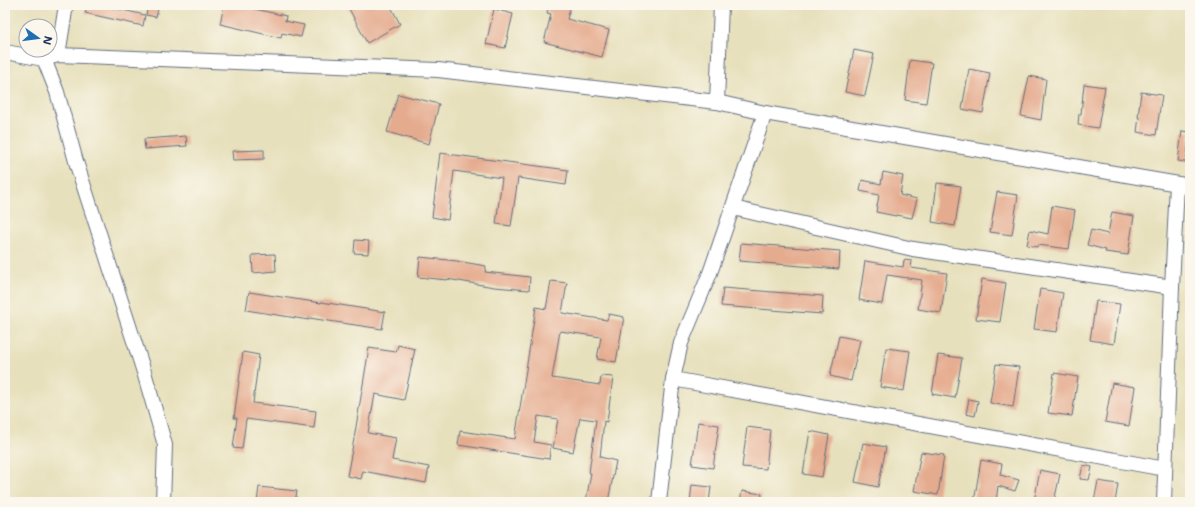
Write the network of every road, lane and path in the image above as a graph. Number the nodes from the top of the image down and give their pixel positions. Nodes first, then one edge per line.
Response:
1 (66, 5) edge
2 (721, 5) edge
3 (58, 33) edge
4 (5, 52) edge
5 (18, 53) edge
6 (58, 57) edge
7 (51, 58) edge
8 (717, 102) junction
9 (765, 113) junction
10 (1184, 185) edge
11 (733, 208) junction
12 (1172, 287) junction
13 (673, 379) junction
14 (1164, 469) junction
15 (163, 502) edge
16 (659, 502) edge
17 (1164, 502) edge

1 - 3 street
2 - 8 street
4 - 5 street
6 - 8 street
7 - 15 street
8 - 9 street
9 - 10 street
9 - 11 street
10 - 12 street
11 - 12 street
11 - 13 street
12 - 14 street
13 - 14 street
13 - 16 street
14 - 17 street

